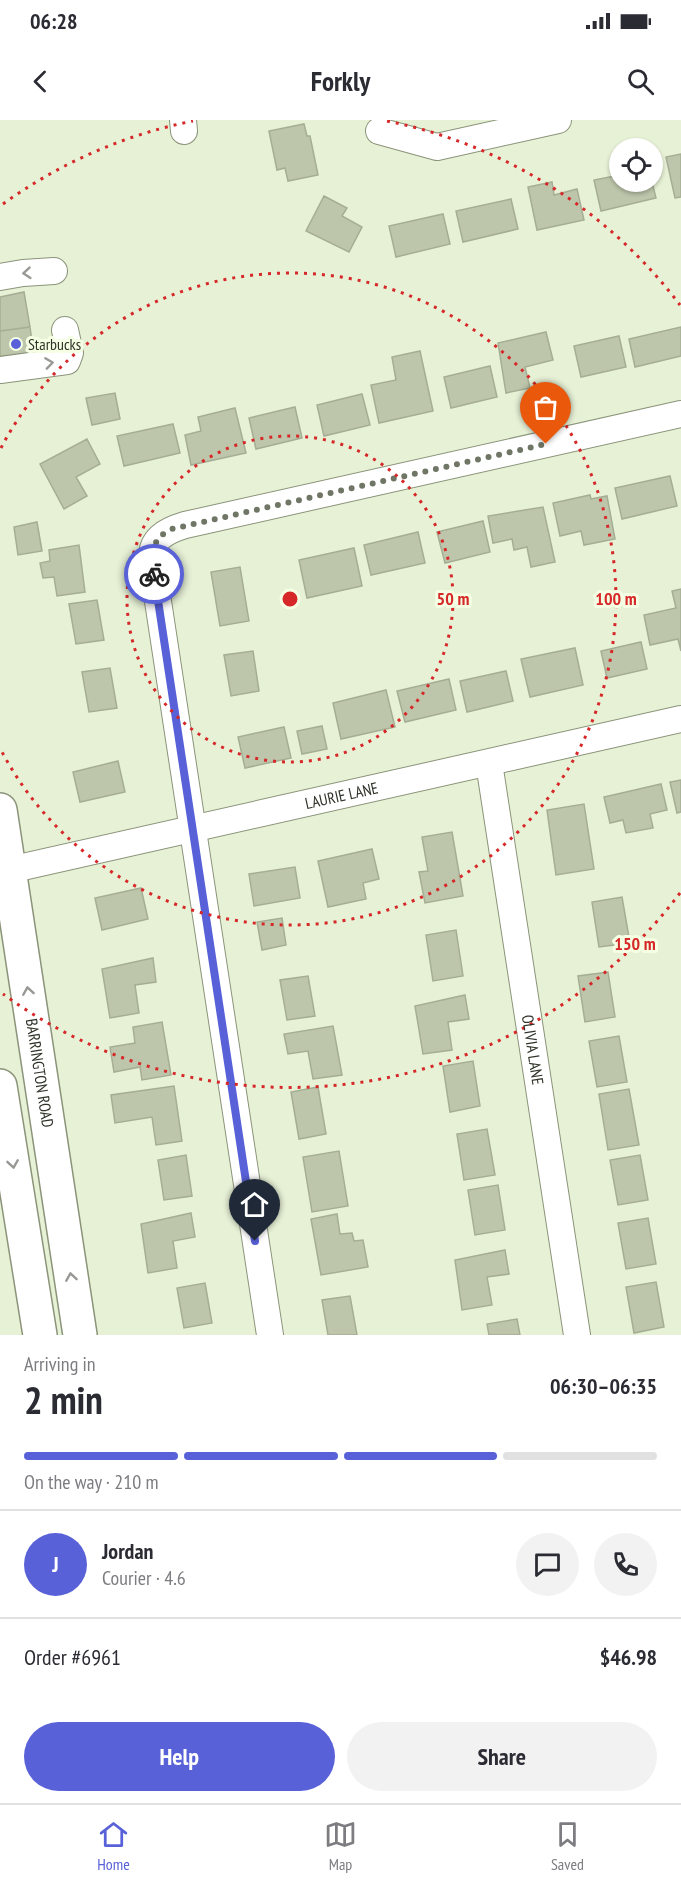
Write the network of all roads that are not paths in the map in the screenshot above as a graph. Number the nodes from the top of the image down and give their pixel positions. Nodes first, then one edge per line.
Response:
1 (558, 120) edge
2 (379, 131) dead end
3 (54, 271) dead end
4 (0, 276) edge
5 (65, 330) dead end
6 (0, 370) edge
7 (681, 414) edge
8 (681, 720) edge
9 (489, 763) junction
10 (0, 810) edge
11 (192, 828) junction
12 (5, 871) edge
13 (0, 1086) edge
14 (40, 1335) edge
15 (80, 1335) edge
16 (270, 1335) edge
17 (577, 1335) edge

1 - 2 street
3 -> 4 street
6 -> 5 street
7 - 11 street
8 - 9 street, LAURIE LANE
9 - 11 street, LAURIE LANE
9 - 17 street, OLIVIA LANE
10 - 12 main road, BARRINGTON ROAD
11 - 12 street, LAURIE LANE
11 - 16 street
15 -> 12 main road, BARRINGTON ROAD
13 -> 14 main road

